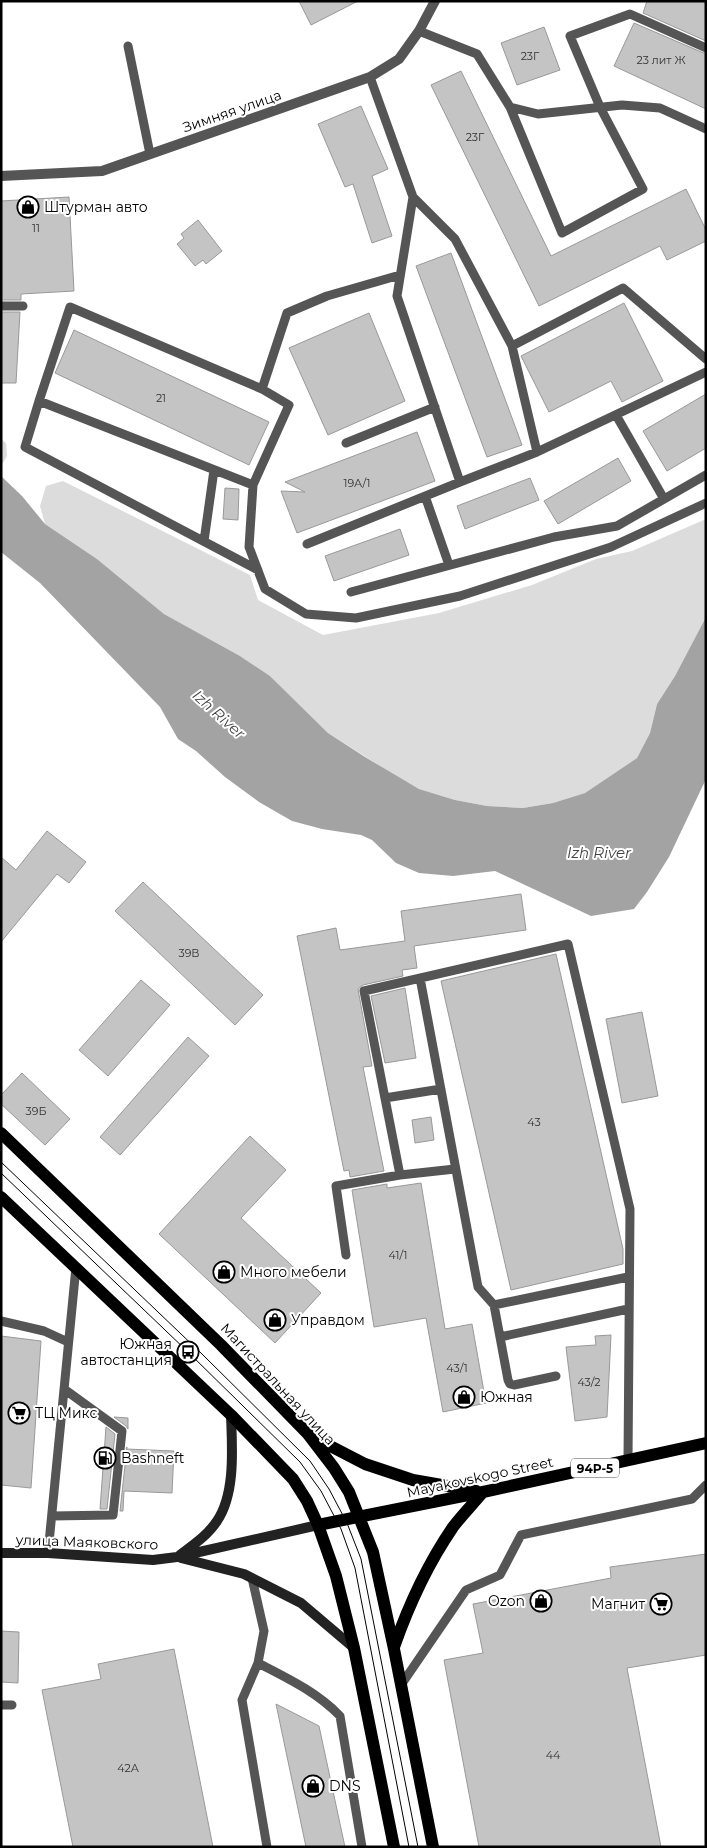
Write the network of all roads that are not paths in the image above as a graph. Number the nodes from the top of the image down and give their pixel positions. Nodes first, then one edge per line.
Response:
1 (435, 1) edge
2 (418, 31) junction
3 (128, 46) dead end
4 (706, 48) edge
5 (370, 77) junction
6 (510, 107) junction
7 (600, 107) junction
8 (706, 129) edge
9 (150, 154) junction
10 (1, 176) edge
11 (413, 197) junction
12 (400, 275) junction
13 (1, 306) edge
14 (23, 306) dead end
15 (512, 346) junction
16 (706, 359) edge
17 (706, 372) edge
18 (262, 389) junction
19 (39, 401) junction
20 (435, 407) junction
21 (616, 415) junction
22 (346, 443) dead end
23 (537, 452) junction
24 (214, 470) junction
25 (706, 475) edge
26 (460, 482) junction
27 (253, 485) junction
28 (425, 496) junction
29 (664, 499) junction
30 (706, 503) edge
31 (204, 542) junction
32 (307, 544) dead end
33 (449, 565) junction
34 (258, 570) junction
35 (351, 592) dead end
36 (420, 978) junction
37 (441, 1089) junction
38 (385, 1098) junction
39 (1, 1133) edge
40 (456, 1169) junction
41 (400, 1175) junction
42 (1, 1196) edge
43 (346, 1254) dead end
44 (76, 1267) junction
45 (628, 1277) junction
46 (494, 1305) junction
47 (628, 1309) junction
48 (1, 1321) edge
49 (500, 1336) junction
50 (68, 1342) junction
51 (556, 1376) dead end
52 (64, 1389) junction
53 (231, 1415) junction
54 (308, 1434) junction
55 (706, 1443) edge
56 (628, 1460) junction
57 (706, 1485) edge
58 (483, 1492) junction
59 (52, 1516) junction
60 (359, 1517) junction
61 (318, 1525) junction
62 (1, 1553) edge
63 (48, 1553) junction
64 (178, 1557) junction
65 (252, 1578) junction
66 (354, 1648) junction
67 (394, 1648) junction
68 (258, 1663) junction
69 (401, 1685) junction
70 (1, 1705) edge
71 (12, 1705) dead end
72 (267, 1847) edge
73 (362, 1847) edge
74 (394, 1847) edge
75 (433, 1847) edge

1 - 2 street, Зимняя улица
2 - 5 street, Зимняя улица
2 - 6 lane
3 - 9 lane
4 - 7 lane
5 - 9 street, Зимняя улица
5 - 11 lane
6 - 7 lane
6 - 7 lane
7 - 8 lane
9 - 10 street, Зимняя улица
11 - 12 lane
11 - 15 lane
12 - 18 lane
12 - 20 lane
13 - 14 lane
15 - 16 lane
15 - 23 lane
17 - 21 lane
18 - 19 lane
18 - 27 lane
19 - 24 lane
19 - 31 lane
20 - 22 lane
20 - 26 lane
21 - 23 lane
21 - 29 lane
23 - 26 lane
24 - 27 lane
24 - 31 lane
25 - 29 lane
26 - 28 lane
27 - 34 lane
28 - 32 lane
28 - 33 lane
29 - 33 lane
30 - 34 lane
31 - 34 lane
33 - 35 lane
36 - 37 lane
36 - 38 lane
36 - 45 lane
37 - 38 lane
37 - 40 lane
38 - 41 lane
39 - 54 main road, Магистральная улица
40 - 41 lane
40 - 46 lane
41 - 43 lane
42 - 44 main road
44 - 50 lane
44 - 53 main road
45 - 46 lane
45 - 47 lane
46 - 49 lane
47 - 49 lane
47 - 56 lane
48 - 50 lane
49 - 51 lane
50 - 52 lane
52 - 59 lane
52 - 59 lane
53 - 61 main road
53 - 64 main road
54 - 58 main road
54 - 60 main road, Магистральная улица
55 - 56 main road, Mayakovskogo Street / 94Р-5
56 - 58 main road, Mayakovskogo Street / 94Р-5
57 - 69 lane
58 - 60 main road, Mayakovskogo Street / 94Р-5
58 - 67 main road
59 - 63 lane
60 - 61 main road, Mayakovskogo Street / 94Р-5
60 - 67 main road, Магистральная улица
61 - 64 main road, улица Маяковского
61 - 66 main road
62 - 63 main road, улица Маяковского
63 - 64 main road, улица Маяковского
64 - 65 main road
65 - 66 main road
65 - 68 lane
66 - 74 main road
67 - 69 main road, Магистральная улица
68 - 72 lane
68 - 73 lane
69 - 75 main road, Магистральная улица
70 - 71 lane

